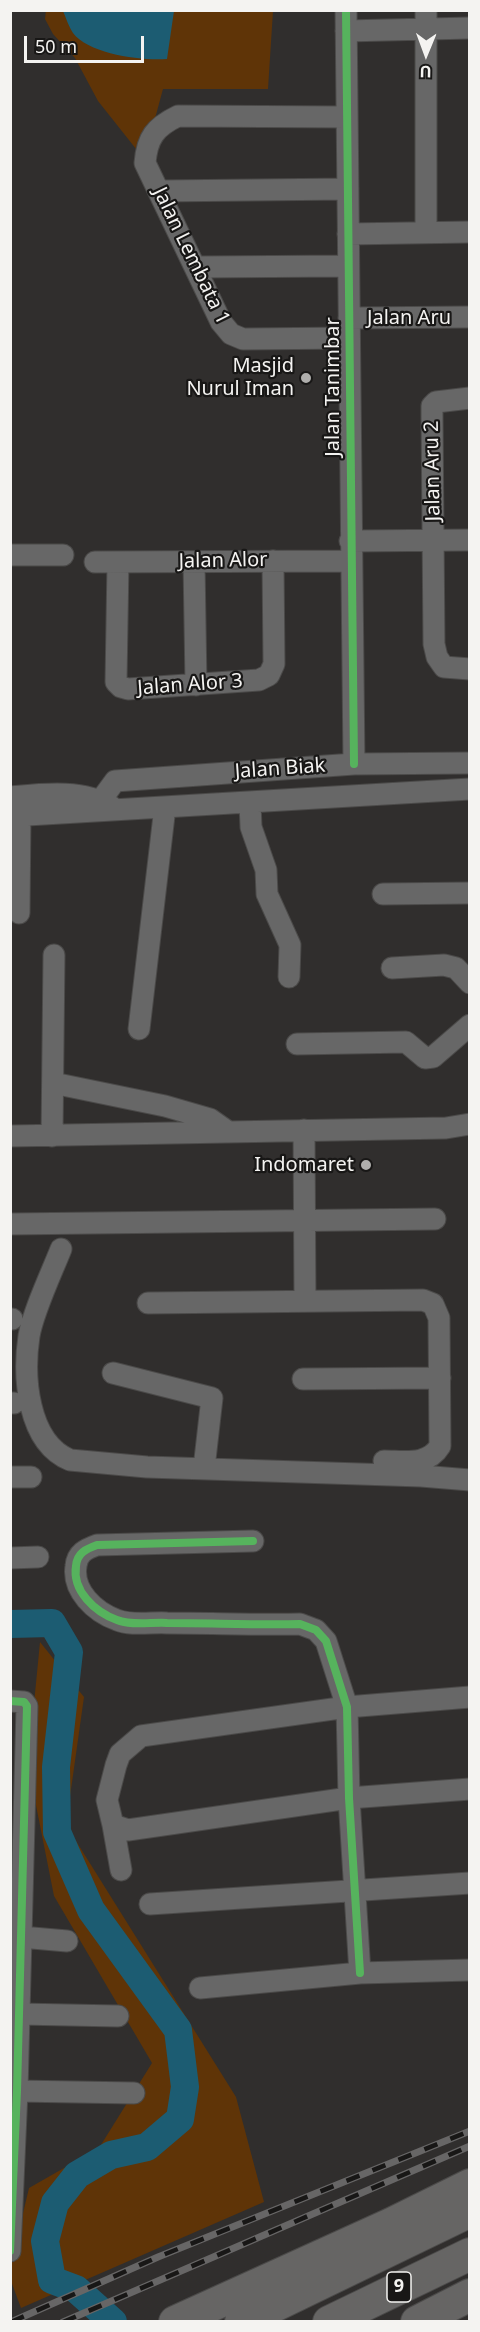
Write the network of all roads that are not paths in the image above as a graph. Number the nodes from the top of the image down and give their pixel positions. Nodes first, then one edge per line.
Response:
1 (426, 19) edge
2 (346, 21) edge
3 (470, 28) edge
4 (347, 117) junction
5 (348, 189) junction
6 (159, 191) junction
7 (426, 232) junction
8 (470, 232) edge
9 (348, 234) junction
10 (348, 266) junction
11 (195, 267) junction
12 (470, 317) edge
13 (349, 328) junction
14 (470, 398) edge
15 (435, 540) junction
16 (470, 540) edge
17 (350, 551) junction
18 (10, 555) edge
19 (63, 555) dead end
20 (273, 561) junction
21 (95, 562) dead end
22 (118, 562) junction
23 (194, 562) junction
24 (470, 669) edge
25 (196, 685) junction
26 (470, 763) edge
27 (354, 764) junction
28 (470, 789) edge
29 (250, 803) junction
30 (110, 805) junction
31 (165, 807) junction
32 (14, 810) edge
33 (470, 893) edge
34 (383, 894) dead end
35 (19, 913) dead end
36 (54, 955) dead end
37 (392, 969) dead end
38 (289, 977) dead end
39 (470, 983) edge
40 (470, 1025) edge
41 (139, 1029) dead end
42 (297, 1044) dead end
43 (53, 1083) junction
44 (470, 1124) edge
45 (304, 1130) junction
46 (228, 1131) junction
47 (10, 1136) edge
48 (52, 1136) junction
49 (435, 1219) dead end
50 (304, 1220) junction
51 (10, 1224) edge
52 (61, 1249) dead end
53 (304, 1301) junction
54 (148, 1303) dead end
55 (113, 1373) dead end
56 (440, 1378) junction
57 (303, 1379) dead end
58 (318, 1461) dead end
59 (204, 1468) junction
60 (470, 1480) edge
61 (253, 1541) dead end
62 (38, 1557) dead end
63 (10, 1558) edge
64 (470, 1697) edge
65 (15, 1701) edge
66 (347, 1707) junction
67 (17, 1782) edge
68 (470, 1789) edge
69 (349, 1798) junction
70 (113, 1825) junction
71 (121, 1870) dead end
72 (470, 1883) edge
73 (354, 1891) junction
74 (150, 1904) dead end
75 (21, 1937) junction
76 (67, 1941) dead end
77 (470, 1970) edge
78 (360, 1973) junction
79 (200, 1989) dead end
80 (19, 2014) junction
81 (118, 2016) dead end
82 (14, 2059) edge
83 (17, 2091) junction
84 (134, 2093) dead end
85 (470, 2185) edge
86 (470, 2211) edge
87 (470, 2249) edge
88 (10, 2251) edge
89 (470, 2254) edge
90 (425, 2274) junction
91 (470, 2295) edge
92 (470, 2307) edge
93 (175, 2322) edge
94 (241, 2322) edge
95 (329, 2322) edge
96 (417, 2322) edge
97 (446, 2322) edge

1 - 2 street
1 - 3 street
1 - 7 street
2 - 4 street, Jalan Tanimbar
4 - 5 street, Jalan Tanimbar
4 - 6 street, Jalan Lembata 1
5 - 6 street
5 - 9 street, Jalan Tanimbar
6 - 11 street, Jalan Lembata 1
7 - 8 street
7 - 9 street
9 - 10 street, Jalan Tanimbar
10 - 11 street
10 - 13 street, Jalan Tanimbar
11 - 13 street, Jalan Lembata 1
12 - 13 street, Jalan Aru
13 - 17 street, Jalan Tanimbar
14 - 15 street, Jalan Aru 2
15 - 16 street, Jalan Alor
15 - 17 street, Jalan Alor
15 - 24 street
17 - 20 street, Jalan Alor
17 - 27 street, Jalan Tanimbar
18 - 19 street
20 - 23 street, Jalan Alor
20 - 25 street, Jalan Alor 3
21 - 22 street, Jalan Alor
22 - 23 street, Jalan Alor
22 - 25 street, Jalan Alor 3
23 - 25 street
26 - 27 street, Jalan Biak
27 - 30 street, Jalan Biak
28 - 29 street, Jalan Biak
29 - 31 street, Jalan Biak
29 - 38 street
30 - 31 street, Jalan Biak
30 - 32 street, Jalan Biak
31 - 41 street
32 - 35 street
33 - 34 street
36 - 43 street
37 - 39 street
40 - 42 street
43 - 46 street
43 - 48 street
44 - 45 street
45 - 46 street
45 - 50 street
46 - 48 street
47 - 48 street
49 - 50 street
50 - 51 street
50 - 53 street
52 - 59 street
53 - 54 street
53 - 56 street
55 - 59 street
56 - 57 street
56 - 58 street
59 - 60 street
61 - 66 street
62 - 63 street
64 - 66 street
65 - 67 street
66 - 69 street
66 - 70 street
67 - 75 street
68 - 69 street
69 - 70 street
69 - 73 street
70 - 71 street
72 - 73 street
73 - 74 street
73 - 78 street
75 - 76 street
75 - 80 street
77 - 78 street
78 - 79 street
80 - 81 street
80 - 82 street
82 - 83 street
83 - 84 street
83 - 88 street
85 - 93 highway
86 - 94 highway
87 - 90 highway
89 - 90 highway, 9
90 - 95 highway, 9
91 - 96 highway, 9
92 - 97 highway

